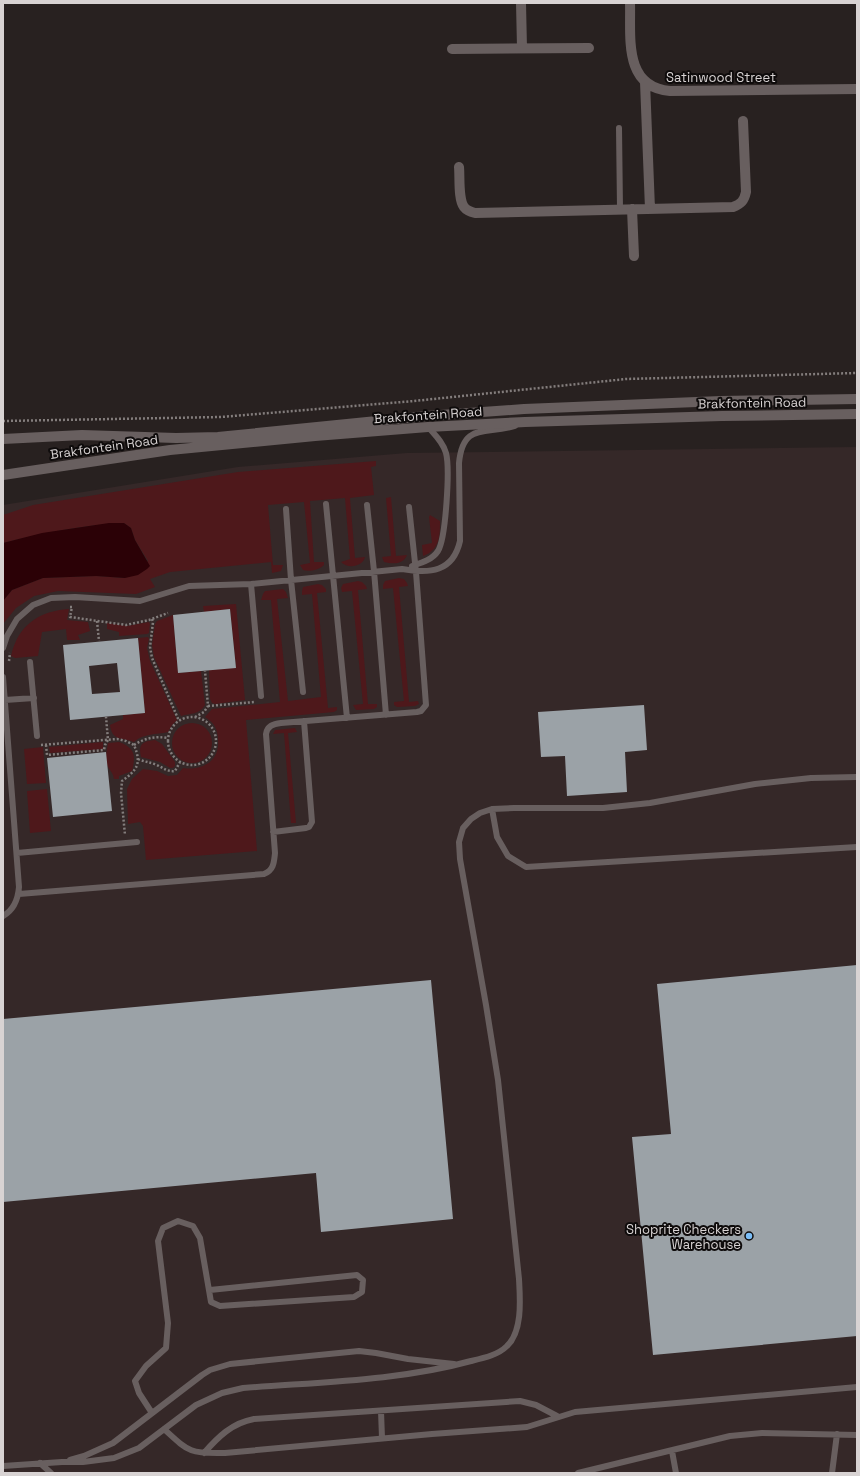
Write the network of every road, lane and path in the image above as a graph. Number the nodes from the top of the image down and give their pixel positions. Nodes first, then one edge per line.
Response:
1 (521, 3) edge
2 (630, 3) edge
3 (522, 48) junction
4 (589, 48) dead end
5 (452, 49) dead end
6 (645, 82) junction
7 (857, 89) edge
8 (743, 121) dead end
9 (619, 128) dead end
10 (459, 167) dead end
11 (620, 209) junction
12 (632, 209) junction
13 (650, 209) junction
14 (634, 256) dead end
15 (857, 373) edge
16 (856, 400) edge
17 (857, 414) edge
18 (3, 421) edge
19 (525, 422) junction
20 (428, 427) junction
21 (3, 438) edge
22 (3, 475) edge
23 (326, 504) dead end
24 (367, 505) dead end
25 (409, 507) dead end
26 (286, 509) dead end
27 (415, 565) junction
28 (402, 569) junction
29 (374, 571) junction
30 (416, 572) junction
31 (333, 576) junction
32 (291, 580) junction
33 (252, 584) junction
34 (68, 607) dead end
35 (168, 613) dead end
36 (152, 619) junction
37 (97, 621) junction
38 (99, 641) dead end
39 (3, 648) edge
40 (10, 651) dead end
41 (9, 661) dead end
42 (30, 662) dead end
43 (205, 671) dead end
44 (3, 677) edge
45 (303, 692) dead end
46 (260, 696) joint
47 (34, 698) junction
48 (5, 700) junction
49 (208, 706) junction
50 (386, 715) junction
51 (106, 717) dead end
52 (195, 718) junction
53 (347, 718) junction
54 (179, 721) junction
55 (304, 721) junction
56 (37, 736) joint
57 (168, 738) junction
58 (108, 740) junction
59 (46, 745) junction
60 (134, 745) junction
61 (138, 759) junction
62 (180, 762) junction
63 (857, 777) edge
64 (492, 809) junction
65 (273, 832) junction
66 (137, 842) dead end
67 (126, 843) junction
68 (857, 847) edge
69 (17, 853) junction
70 (18, 894) junction
71 (13, 907) junction
72 (3, 911) edge
73 (3, 916) edge
74 (210, 1290) junction
75 (460, 1364) junction
76 (857, 1387) edge
77 (381, 1411) junction
78 (152, 1413) junction
79 (557, 1416) junction
80 (164, 1429) junction
81 (838, 1434) junction
82 (857, 1435) edge
83 (382, 1438) junction
84 (672, 1451) junction
85 (204, 1453) junction
86 (62, 1462) junction
87 (40, 1463) junction
88 (3, 1466) edge
89 (51, 1473) edge
90 (578, 1473) edge
91 (676, 1473) edge
92 (832, 1473) edge

1 - 3 street
2 - 6 street
3 - 4 street
3 - 5 street
6 - 7 street, Satinwood Street
6 - 13 street
8 - 13 street
9 - 11 lane
10 - 11 street
11 - 12 street
12 - 13 street
12 - 14 street
15 - 18 path
16 - 21 street, Brakfontein Road
17 - 19 street, Brakfontein Road
19 - 20 street, Brakfontein Road
19 - 30 lane
20 - 22 street, Brakfontein Road
20 - 27 lane
23 - 31 lane
24 - 29 lane
25 - 27 lane
26 - 32 lane
27 - 28 lane
27 - 30 lane
28 - 29 lane
28 - 30 lane
29 - 31 lane
29 - 50 lane
30 - 50 lane
31 - 32 lane
31 - 53 lane
32 - 33 lane
32 - 45 lane
33 - 39 lane
33 - 46 lane
34 - 37 path
35 - 36 path
36 - 37 path
36 - 54 path
37 - 38 path
40 - 41 path
42 - 47 lane
43 - 49 path
44 - 48 lane
46 - 49 path
47 - 48 lane
47 - 56 lane
48 - 69 lane
49 - 52 path
50 - 53 lane
51 - 58 path
52 - 54 path
52 - 62 path
53 - 55 lane
54 - 57 path
55 - 65 lane
55 - 65 lane
56 - 59 path
57 - 60 path
57 - 62 path
58 - 59 path
58 - 59 path
58 - 60 path
60 - 61 path
61 - 62 path
61 - 67 path
63 - 64 lane
64 - 68 lane
64 - 75 lane
65 - 70 lane
66 - 67 lane
67 - 69 lane
69 - 70 lane
70 - 71 lane
71 - 72 lane
71 - 73 lane
74 - 74 lane
74 - 78 lane
75 - 78 lane
75 - 80 lane
76 - 79 lane
77 - 79 lane
77 - 83 lane
77 - 85 lane
78 - 86 lane
79 - 83 lane
80 - 85 lane
80 - 86 lane
81 - 82 lane
81 - 84 lane
81 - 92 lane
83 - 85 lane
84 - 90 lane
84 - 91 lane
86 - 87 lane
87 - 88 lane
87 - 89 lane

